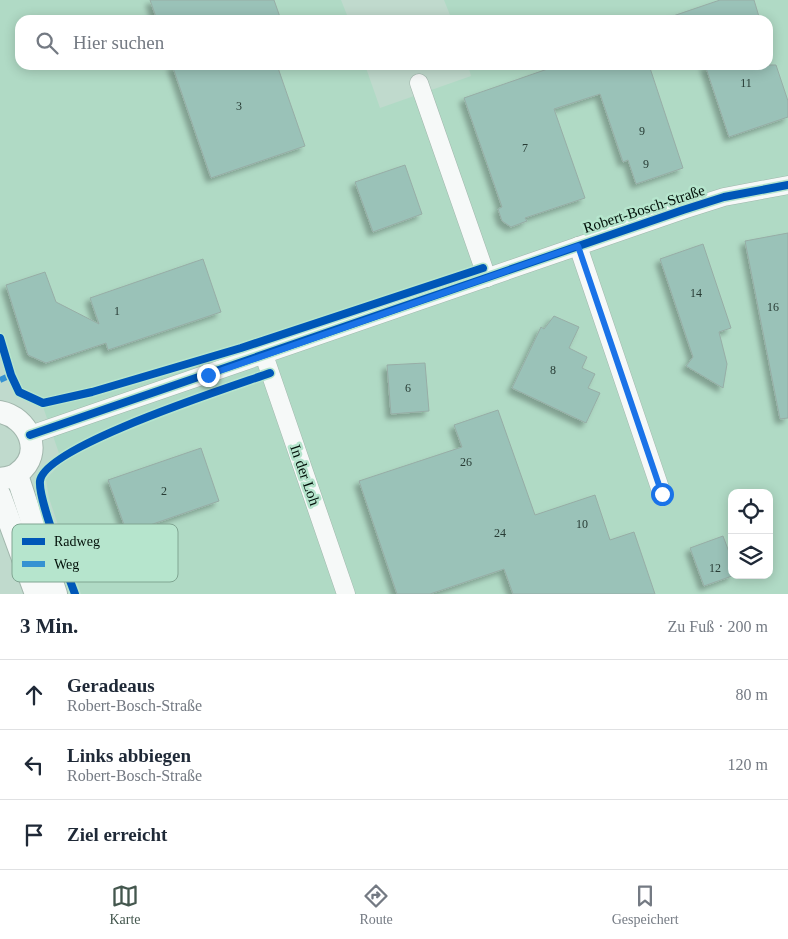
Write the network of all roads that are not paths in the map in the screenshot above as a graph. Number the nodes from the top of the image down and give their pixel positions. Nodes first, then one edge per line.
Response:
1 (419, 83) dead end
2 (788, 185) edge
3 (578, 246) junction
4 (487, 278) junction
5 (264, 355) junction
6 (0, 412) edge
7 (30, 435) junction
8 (8, 477) edge
9 (662, 494) dead end
10 (0, 496) edge
11 (27, 524) edge
12 (12, 529) edge
13 (32, 582) edge
14 (51, 582) edge
15 (36, 594) edge
16 (56, 594) edge
17 (346, 594) edge

1 - 4 street
2 - 3 street, Robert-Bosch-Straße
3 - 4 street, Robert-Bosch-Straße
3 - 9 street, Robert-Bosch-Straße
4 - 5 street, Robert-Bosch-Straße
5 - 7 street, Robert-Bosch-Straße
5 - 17 street, In der Loh
6 - 7 street
7 - 8 street
8 - 11 street
10 - 12 street
13 - 15 street
14 - 16 street

